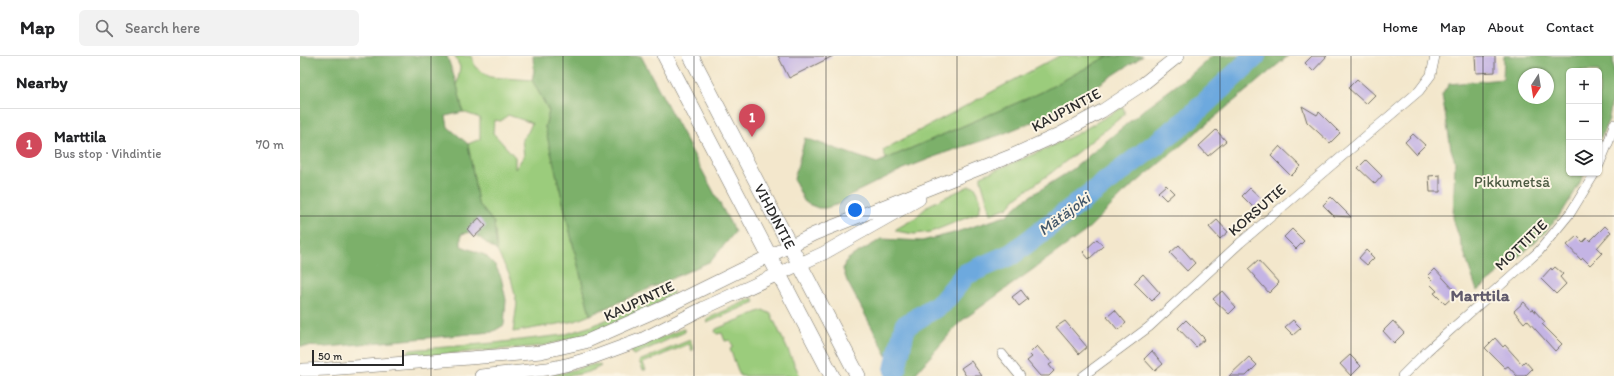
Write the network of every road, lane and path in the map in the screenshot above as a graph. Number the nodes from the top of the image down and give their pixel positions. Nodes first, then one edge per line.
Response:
1 (665, 56) edge
2 (691, 56) edge
3 (1435, 56) edge
4 (1175, 57) edge
5 (1614, 124) edge
6 (1602, 158) edge
7 (966, 173) junction
8 (1593, 176) edge
9 (790, 246) junction
10 (769, 256) junction
11 (800, 264) junction
12 (779, 274) junction
13 (1002, 354) dead end
14 (303, 370) edge
15 (481, 376) edge
16 (832, 376) edge
17 (858, 376) edge
18 (1020, 376) edge
19 (1083, 376) edge
20 (1402, 376) edge

1 - 10 main road, VIHDINTIE
2 - 9 main road, VIHDINTIE
3 - 19 street, KORSUTIE
4 - 7 main road, KAUPINTIE
5 - 6 street
7 - 9 main road, KAUPINTIE
7 - 11 main road, KAUPINTIE
8 - 20 street, MOTTITIE
9 - 10 main road, KAUPINTIE
9 - 11 main road, VIHDINTIE
10 - 12 main road, VIHDINTIE
10 - 14 main road, KAUPINTIE
11 - 12 main road, KAUPINTIE
11 - 17 main road, VIHDINTIE
12 - 15 main road, KAUPINTIE
12 - 16 main road, VIHDINTIE
13 - 18 street

